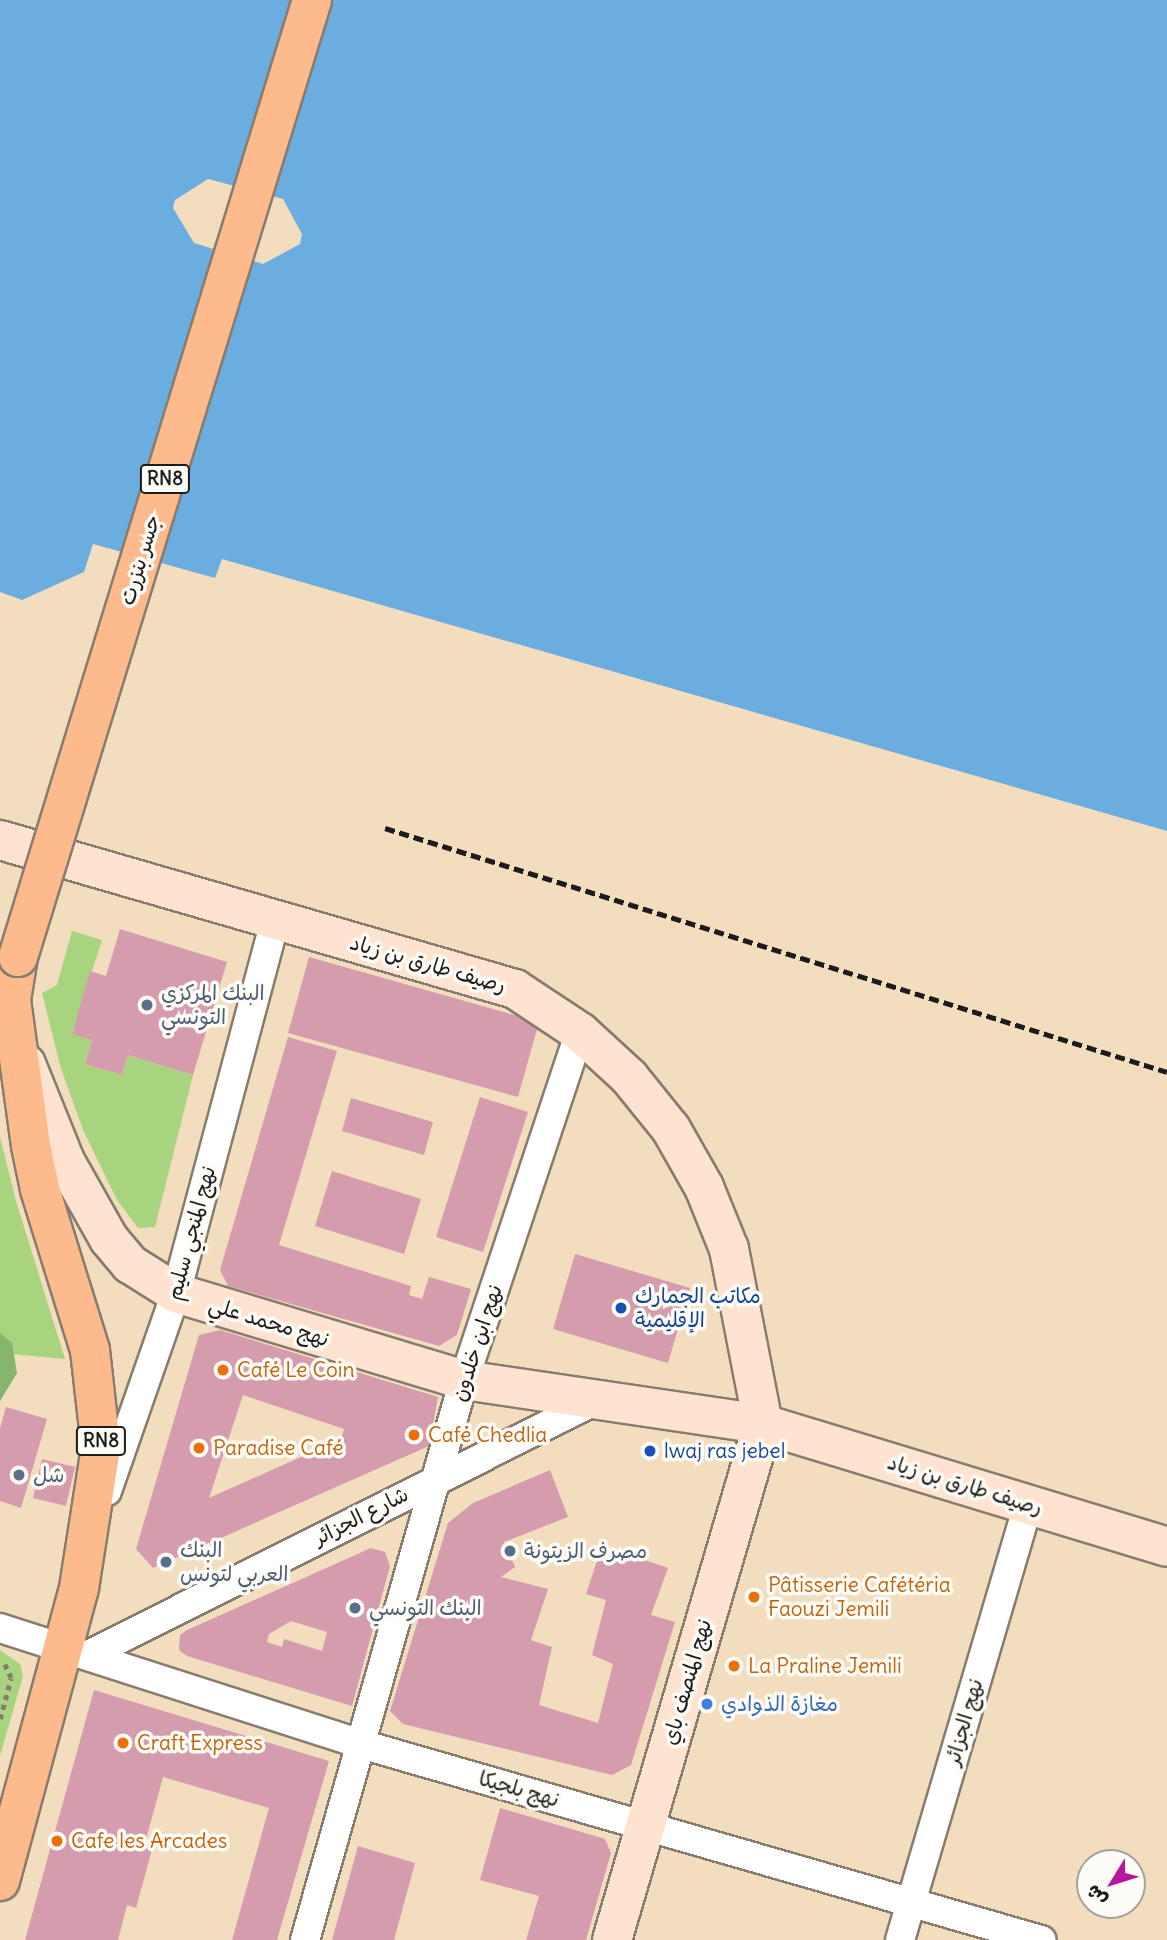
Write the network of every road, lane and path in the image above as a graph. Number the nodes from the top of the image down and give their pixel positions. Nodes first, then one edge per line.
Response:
1 (294, 0) edge
2 (312, 0) edge
3 (0, 840) edge
4 (275, 920) junction
5 (7, 956) edge
6 (12, 1016) junction
7 (580, 1032) junction
8 (176, 1293) junction
9 (464, 1380) junction
10 (597, 1400) junction
11 (763, 1424) junction
12 (436, 1477) junction
13 (1027, 1504) junction
14 (90, 1540) junction
15 (1167, 1547) edge
16 (0, 1628) edge
17 (76, 1650) junction
18 (0, 1659) edge
19 (0, 1719) edge
20 (364, 1745) junction
21 (646, 1825) junction
22 (0, 1881) edge
23 (912, 1902) junction
24 (305, 1940) edge
25 (612, 1940) edge
26 (900, 1940) edge
27 (1041, 1940) edge

1 - 5 main road, جسر بنزرت / RN8
2 - 5 main road, جسر بنزرت / RN8, bridge
3 - 4 main road, رصيف طارق بن زياد
4 - 7 main road, رصيف طارق بن زياد
4 - 8 street, نهج المنجي سليم
5 - 6 main road, جسر بنزرت
6 - 8 main road, نهج محمد علي
6 - 14 main road, نهج المنجي سليم / RN8
7 - 9 street, نهج ابن خلدون
7 - 11 main road, رصيف طارق بن زياد
8 - 9 main road, نهج محمد علي
8 - 14 street, نهج المنجي سليم
9 - 10 main road, رصيف طارق بن زياد
9 - 12 street, نهج ابن خلدون
10 - 11 main road, رصيف طارق بن زياد
10 - 12 street, شارع الجزائر
11 - 13 main road, رصيف طارق بن زياد
11 - 21 main road, نهج المنصف باي
12 - 17 street, شارع الجزائر
12 - 20 street, نهج ابن خلدون
13 - 15 main road, رصيف طارق بن زياد
13 - 23 street, نهج الجزائر
14 - 17 main road, نهج المنجي سليم / RN8
16 - 17 street, نهج بلجيكا
17 - 20 street, نهج بلجيكا
17 - 22 main road, نهج المنجي سليم / RN8
18 - 19 path
20 - 21 street, نهج بلجيكا
20 - 24 street, نهج ابن خلدون
21 - 23 street, نهج بلجيكا
21 - 25 main road, نهج المنصف باي
23 - 26 street, نهج الجزائر
23 - 27 street, نهج بلجيكا

